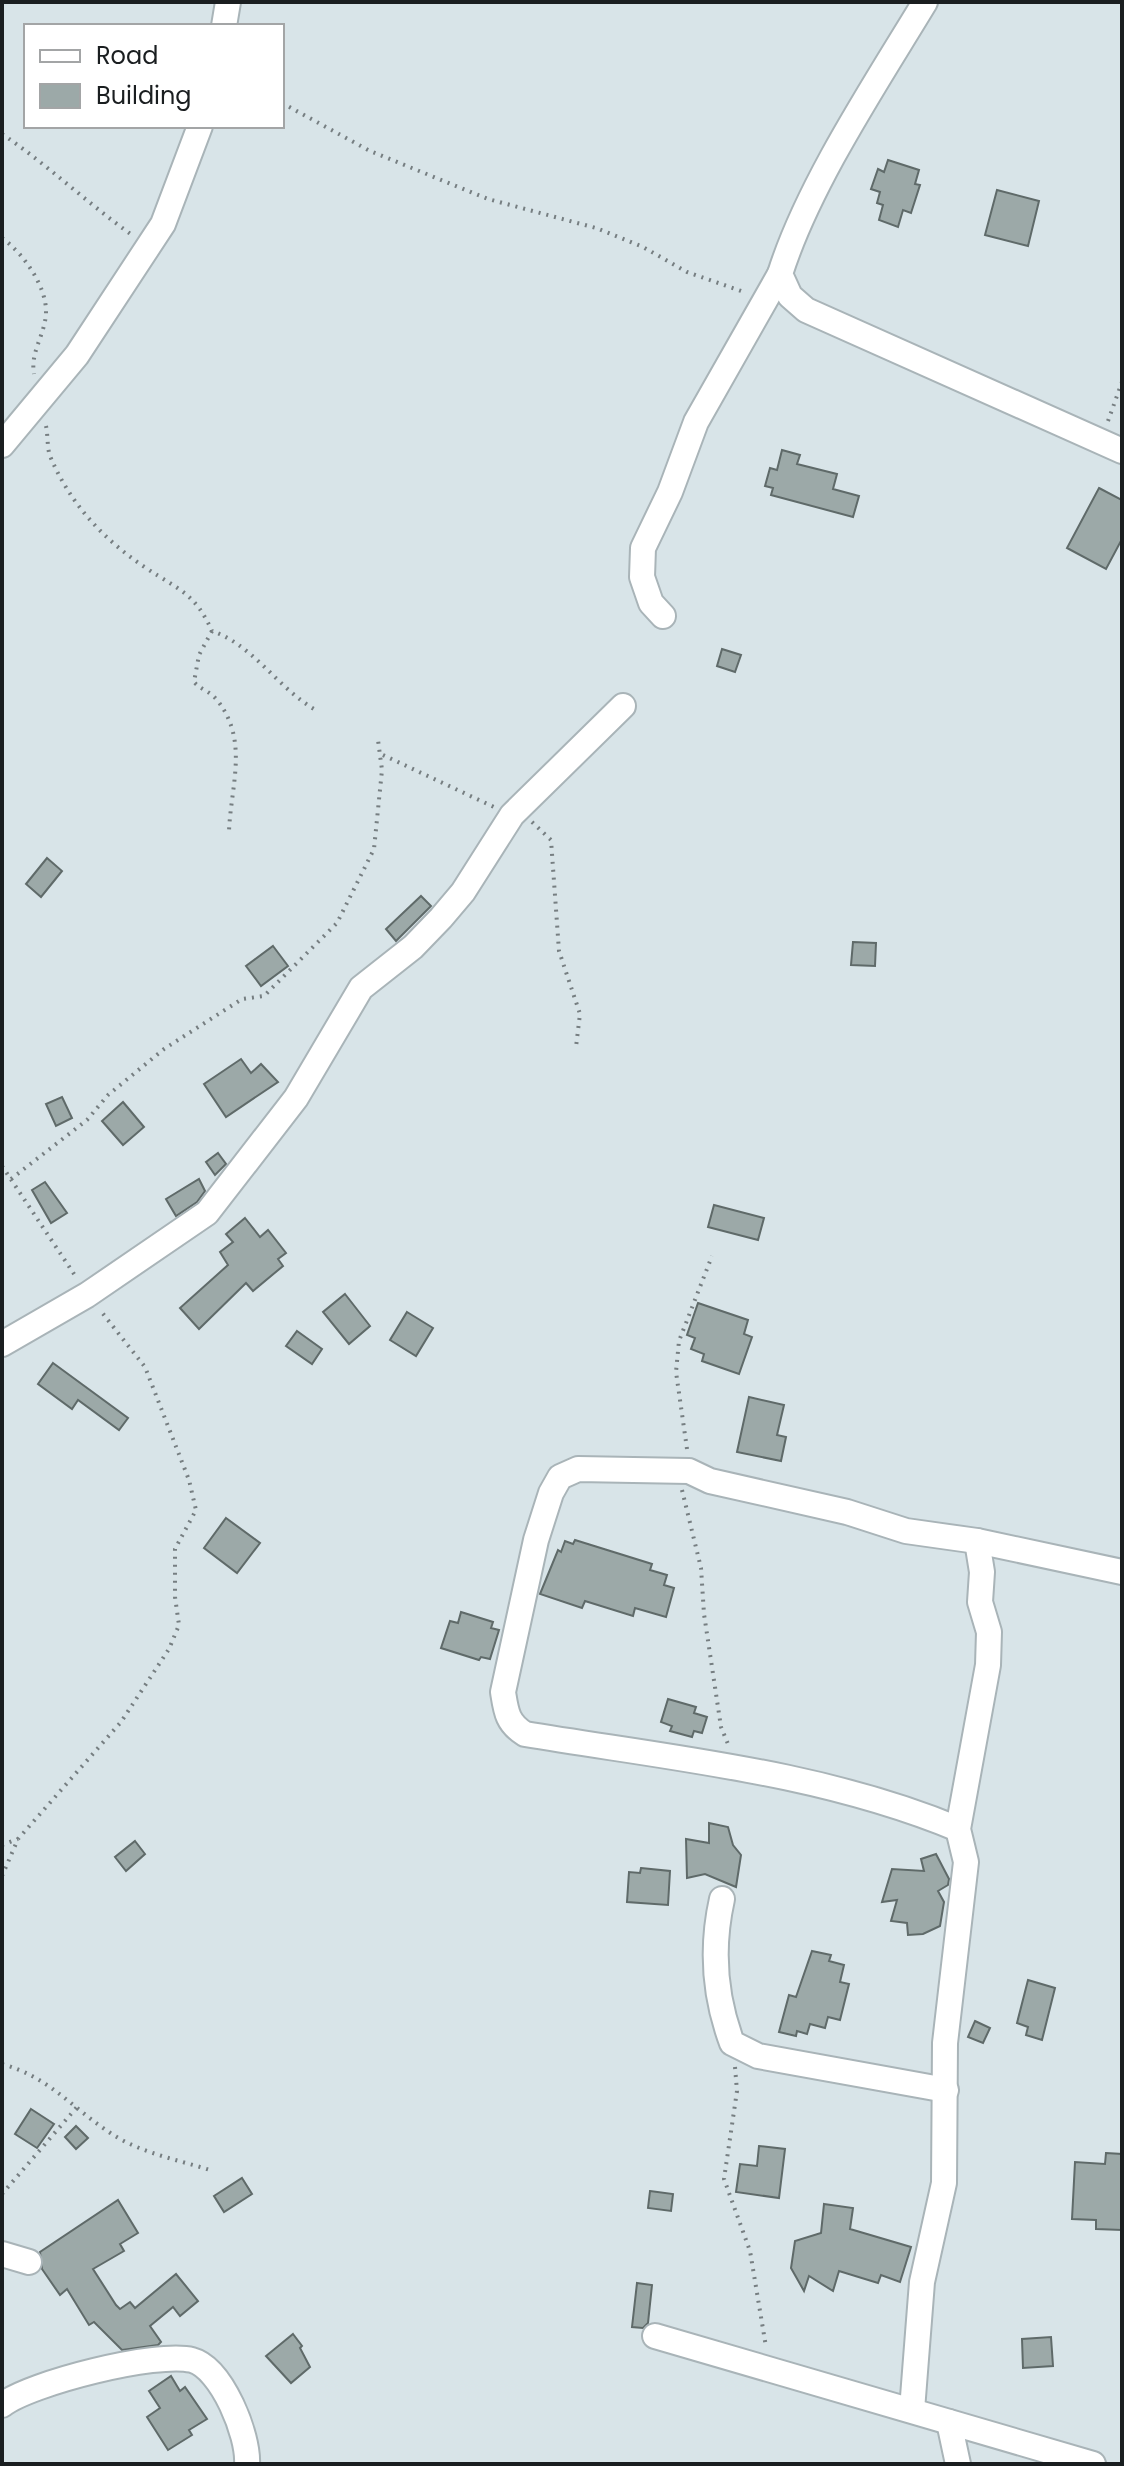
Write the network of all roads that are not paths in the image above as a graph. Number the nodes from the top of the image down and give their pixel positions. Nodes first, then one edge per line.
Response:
1 (228, 2) edge
2 (925, 2) edge
3 (224, 24) edge
4 (199, 128) edge
5 (780, 274) junction
6 (2, 445) edge
7 (1111, 447) edge
8 (663, 616) dead end
9 (623, 706) dead end
10 (2, 1344) edge
11 (977, 1541) junction
12 (1008, 1549) junction
13 (982, 1572) junction
14 (1122, 1572) edge
15 (958, 1829) junction
16 (722, 1899) dead end
17 (946, 2090) junction
18 (2, 2254) edge
19 (29, 2262) dead end
20 (655, 2336) dead end
21 (2, 2405) edge
22 (912, 2410) junction
23 (949, 2422) junction
24 (247, 2464) edge
25 (958, 2464) edge
26 (1093, 2464) edge

1 - 3 street
2 - 5 street
4 - 6 street
5 - 7 street
5 - 8 street
9 - 10 street
11 - 12 street
11 - 13 street
11 - 15 street
12 - 13 street
12 - 14 street
13 - 15 street
15 - 17 street
16 - 17 street
17 - 22 street
18 - 19 street
20 - 22 street
21 - 24 street
22 - 23 street
23 - 25 street
23 - 26 street

